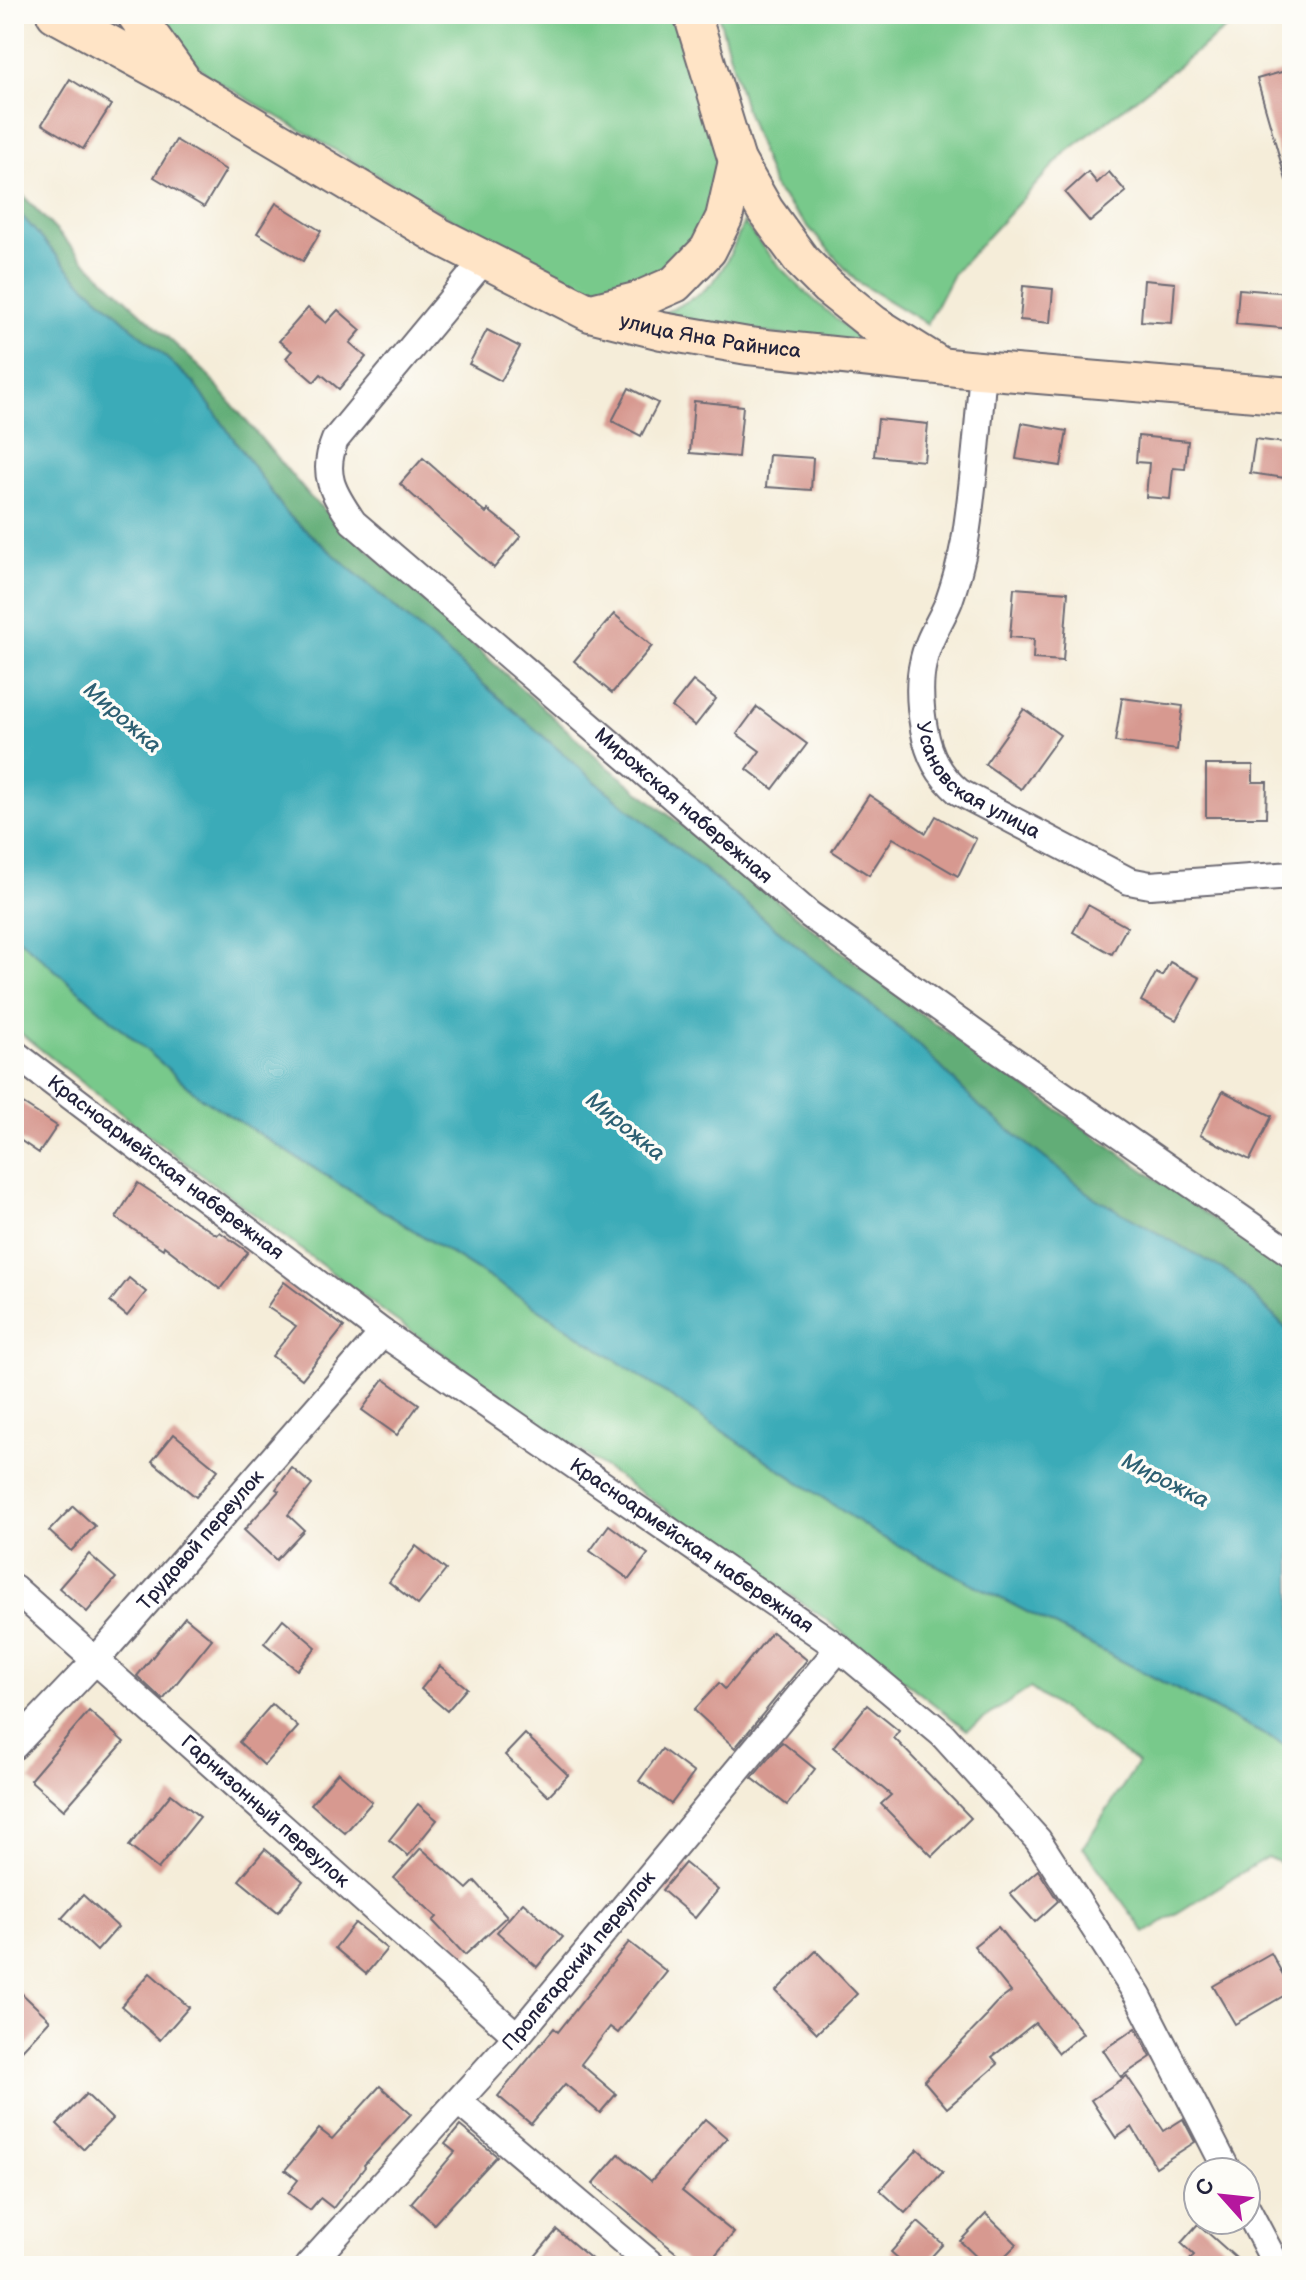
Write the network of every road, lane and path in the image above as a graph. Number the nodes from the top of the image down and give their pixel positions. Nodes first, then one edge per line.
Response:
1 (55, 14) edge
2 (135, 14) edge
3 (692, 14) edge
4 (187, 86) junction
5 (737, 161) junction
6 (484, 260) junction
7 (590, 313) junction
8 (941, 367) junction
9 (983, 370) junction
10 (1292, 396) edge
11 (1292, 875) edge
12 (14, 1053) edge
13 (1292, 1254) edge
14 (383, 1333) junction
15 (14, 1588) edge
16 (839, 1648) junction
17 (95, 1661) junction
18 (14, 1746) edge
19 (517, 2036) junction
20 (459, 2102) junction
21 (1220, 2156) edge
22 (1258, 2236) edge
23 (1269, 2262) edge
24 (308, 2266) edge
25 (653, 2266) edge

1 - 4 street, улица Яна Райниса
2 - 4 street, улица Яна Райниса
3 - 5 street
4 - 6 street, улица Яна Райниса
5 - 7 street
5 - 8 street
6 - 7 street, улица Яна Райниса
6 - 13 street, Мирожская набережная
7 - 8 street, улица Яна Райниса
8 - 9 street, улица Яна Райниса
9 - 10 street, улица Яна Райниса
9 - 11 street, Усановская улица
12 - 14 street, Красноармейская набережная
14 - 16 street, Красноармейская набережная
14 - 17 street, Трудовой переулок
15 - 17 street, Гарнизонный переулок
16 - 19 street, Пролетарский переулок
16 - 21 street, Красноармейская набережная
17 - 18 street, Трудовой переулок
17 - 19 street, Гарнизонный переулок
19 - 20 street, Пролетарский переулок
20 - 24 street, Пролетарский переулок
20 - 25 street
22 - 23 street

